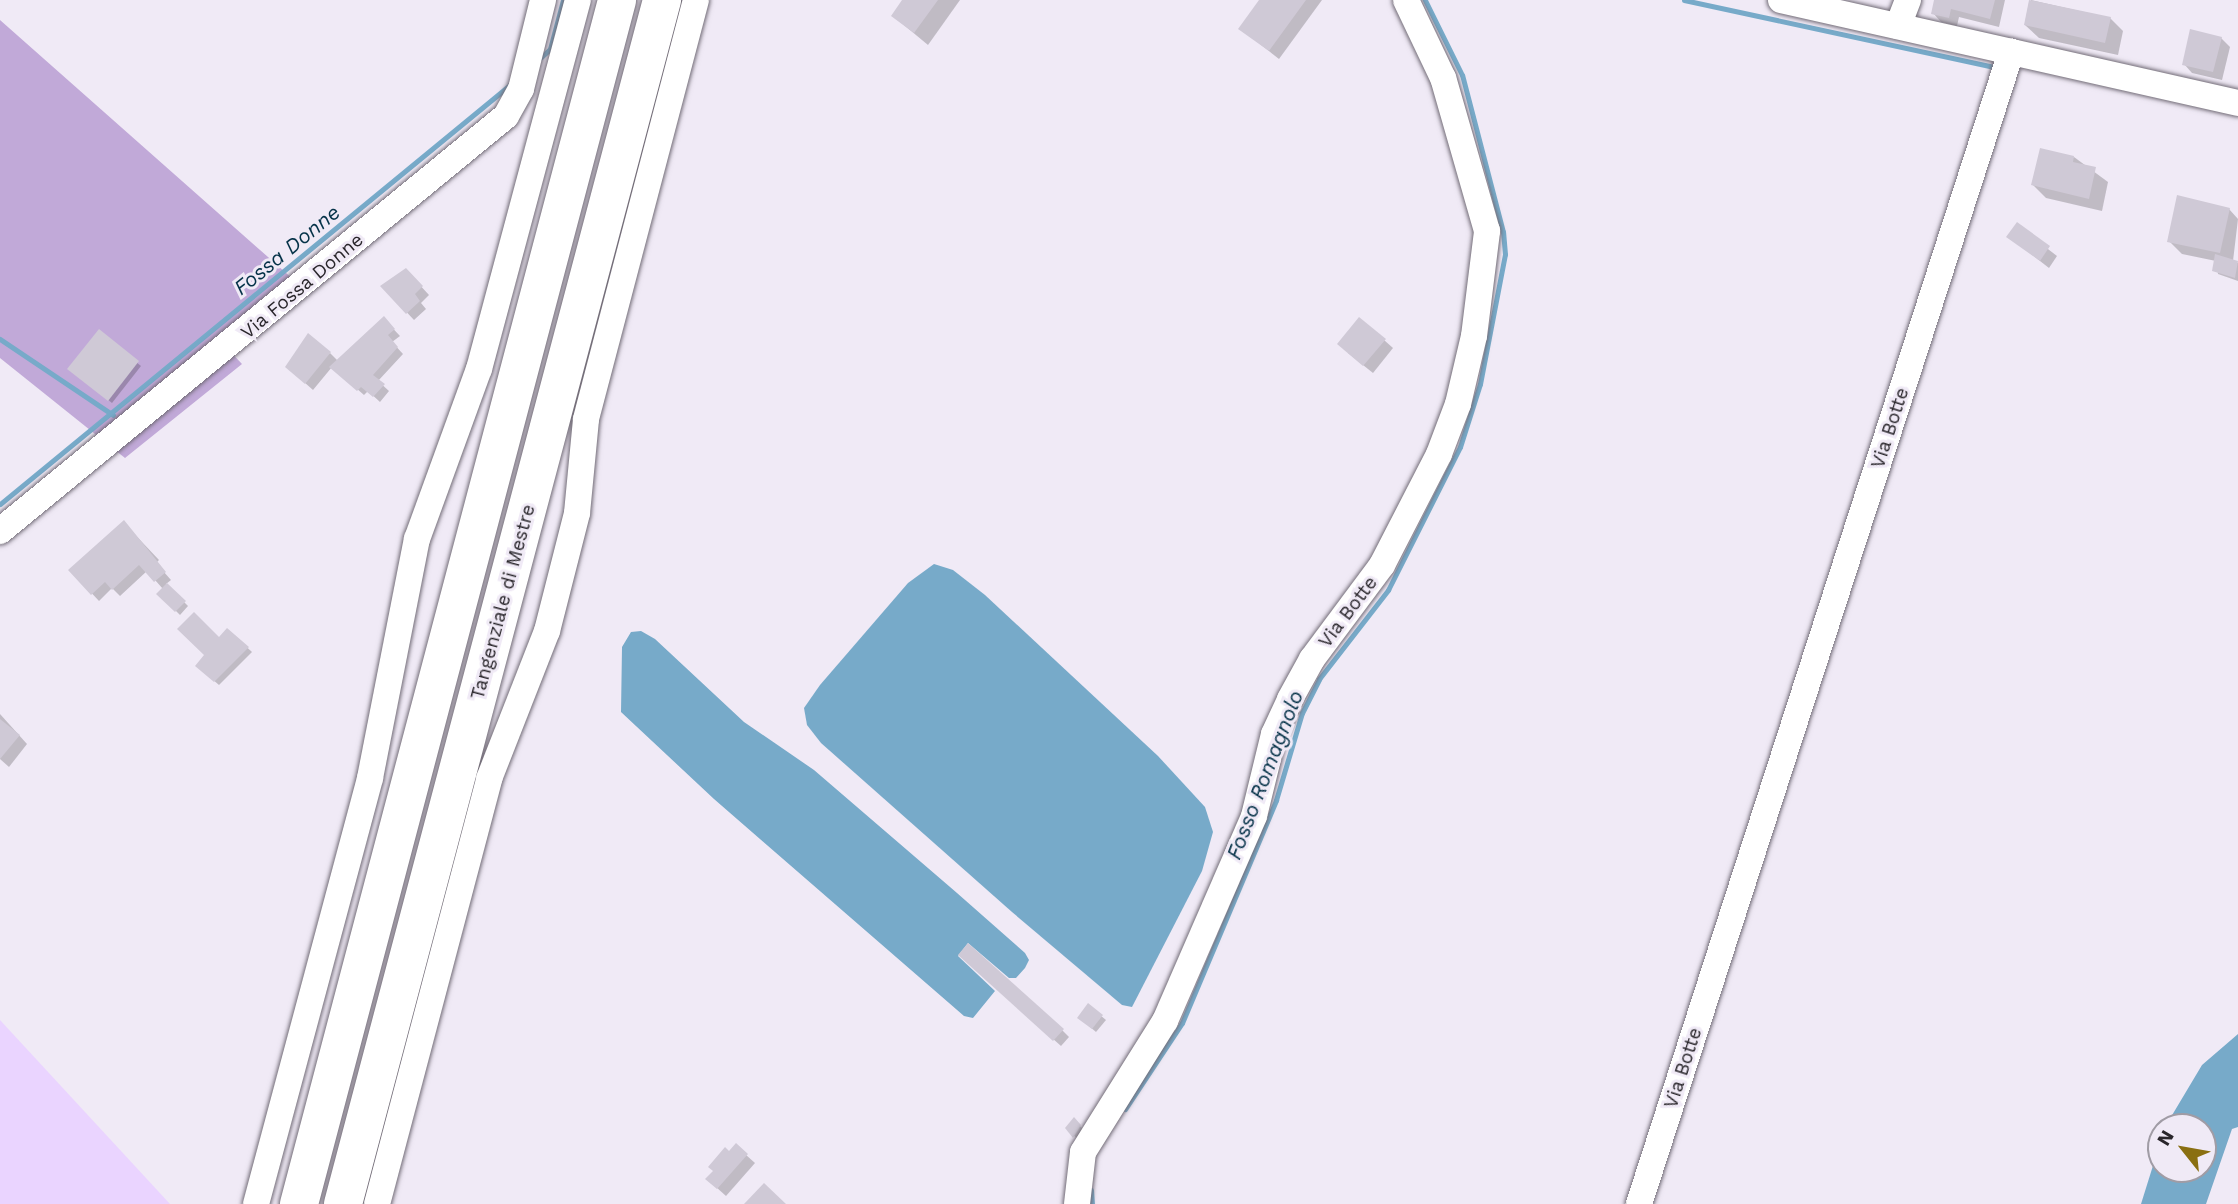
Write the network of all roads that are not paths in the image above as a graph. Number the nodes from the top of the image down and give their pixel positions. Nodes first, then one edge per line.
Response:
1 (543, 0) edge
2 (578, 0) edge
3 (617, 0) edge
4 (662, 0) edge
5 (696, 0) edge
6 (1406, 0) edge
7 (1781, 0) edge
8 (1908, 0) edge
9 (1898, 26) junction
10 (2011, 52) junction
11 (2238, 103) edge
12 (0, 531) edge
13 (256, 1204) edge
14 (299, 1204) edge
15 (343, 1204) edge
16 (377, 1204) edge
17 (1077, 1204) edge
18 (1639, 1204) edge

1 - 12 street, Via Fossa Donne
2 - 13 street
3 - 14 highway
4 - 15 highway, Tangenziale di Mestre
5 - 16 street
6 - 17 street, Via Botte
7 - 9 street
8 - 9 street
9 - 10 street
10 - 11 street
10 - 18 street, Via Botte

